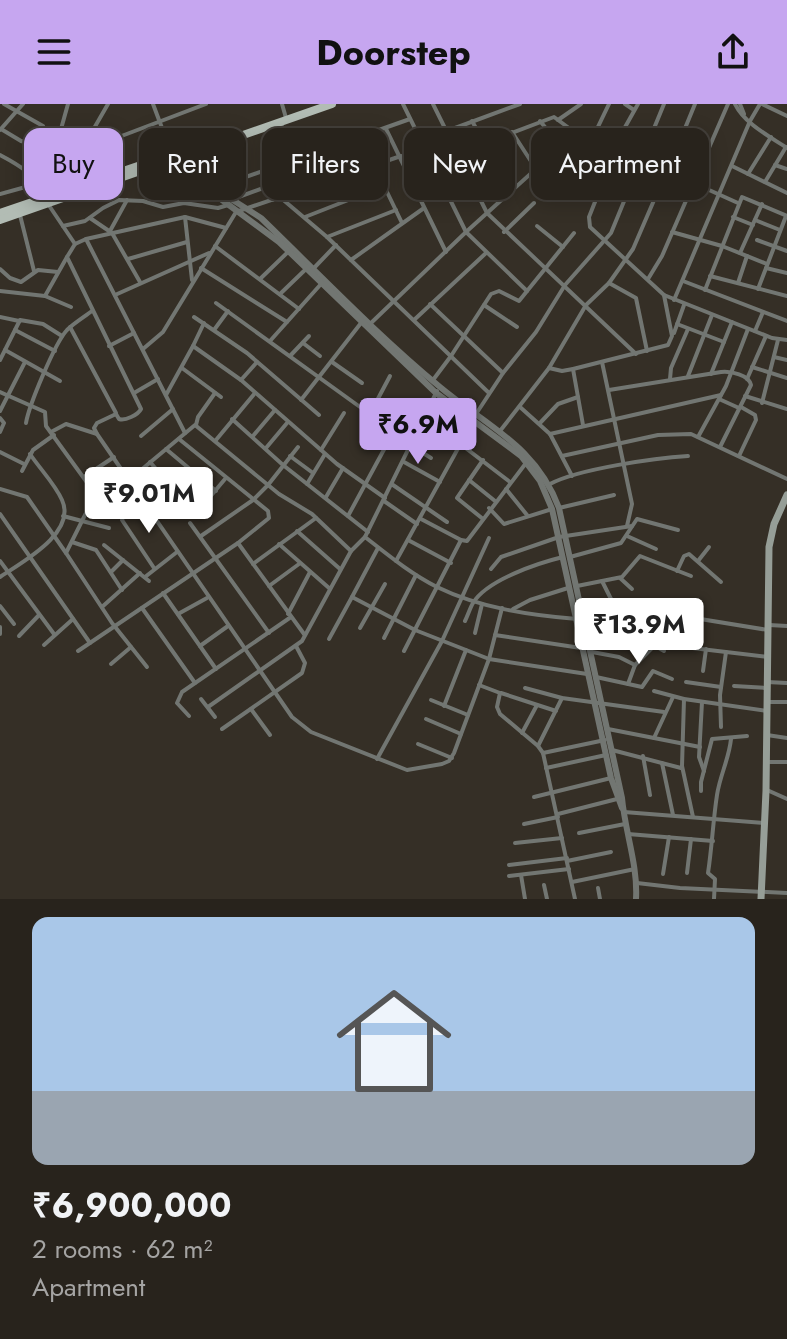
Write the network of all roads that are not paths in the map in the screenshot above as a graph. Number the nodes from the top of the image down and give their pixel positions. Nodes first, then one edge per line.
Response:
1 (4, 104) edge
2 (23, 104) edge
3 (68, 104) edge
4 (153, 104) edge
5 (206, 104) edge
6 (282, 104) edge
7 (317, 104) edge
8 (332, 104) edge
9 (403, 104) edge
10 (520, 104) edge
11 (581, 104) edge
12 (609, 104) edge
13 (625, 104) edge
14 (664, 104) edge
15 (695, 104) edge
16 (728, 104) edge
17 (737, 104) edge
18 (761, 104) edge
19 (105, 105) edge
20 (436, 105) edge
21 (510, 105) edge
22 (636, 107) edge
23 (15, 112) junction
24 (787, 116) edge
25 (284, 119) junction
26 (410, 119) junction
27 (558, 120) junction
28 (472, 121) junction
29 (540, 121) junction
30 (750, 121) junction
31 (160, 122) junction
32 (43, 126) dead end
33 (61, 128) edge
34 (94, 128) edge
35 (162, 128) edge
36 (286, 128) edge
37 (388, 128) edge
38 (415, 128) edge
39 (446, 128) edge
40 (454, 128) edge
41 (476, 128) edge
42 (545, 128) edge
43 (567, 128) edge
44 (597, 128) edge
45 (626, 128) edge
46 (654, 128) edge
47 (685, 128) edge
48 (0, 129) edge
49 (515, 131) edge
50 (246, 132) edge
51 (388, 133) edge
52 (123, 136) edge
53 (515, 137) edge
54 (771, 137) junction
55 (24, 142) edge
56 (709, 147) edge
57 (786, 148) edge
58 (0, 155) edge
59 (401, 156) junction
60 (388, 160) edge
61 (531, 161) edge
62 (404, 163) edge
63 (731, 165) junction
64 (775, 165) junction
65 (24, 168) edge
66 (787, 169) edge
67 (531, 173) edge
68 (748, 174) junction
69 (765, 182) junction
70 (24, 187) edge
71 (515, 187) edge
72 (262, 188) edge
73 (709, 190) edge
74 (787, 193) edge
75 (0, 194) edge
76 (388, 194) edge
77 (718, 194) junction
78 (127, 200) junction
79 (227, 200) edge
80 (273, 200) edge
81 (284, 200) edge
82 (348, 200) edge
83 (420, 200) edge
84 (451, 200) edge
85 (481, 200) edge
86 (501, 200) edge
87 (596, 200) edge
88 (623, 200) edge
89 (654, 200) edge
90 (686, 200) edge
91 (49, 201) junction
92 (229, 202) junction
93 (534, 203) dead end
94 (739, 203) junction
95 (762, 204) junction
96 (247, 208) junction
97 (424, 208) junction
98 (396, 210) junction
99 (236, 212) junction
100 (0, 213) edge
101 (19, 213) junction
102 (487, 213) junction
103 (787, 215) edge
104 (185, 217) junction
105 (305, 217) junction
106 (733, 217) junction
107 (90, 218) junction
108 (0, 220) edge
109 (402, 223) junction
110 (754, 223) junction
111 (62, 226) junction
112 (537, 226) dead end
113 (226, 228) junction
114 (780, 230) junction
115 (111, 232) junction
116 (466, 232) junction
117 (504, 232) junction
118 (672, 232) junction
119 (574, 233) dead end
120 (327, 237) junction
121 (86, 239) junction
122 (699, 239) junction
123 (757, 240) dead end
124 (187, 242) junction
125 (605, 242) junction
126 (75, 244) junction
127 (336, 245) junction
128 (215, 246) junction
129 (722, 246) junction
130 (775, 246) junction
131 (563, 247) junction
132 (289, 251) junction
133 (787, 251) edge
134 (211, 252) junction
135 (446, 252) junction
136 (486, 253) junction
137 (740, 253) junction
138 (747, 256) junction
139 (67, 257) junction
140 (127, 259) junction
141 (351, 260) junction
142 (625, 260) junction
143 (190, 261) junction
144 (766, 266) junction
145 (787, 267) edge
146 (201, 268) junction
147 (545, 268) junction
148 (0, 269) edge
149 (309, 269) junction
150 (34, 271) junction
151 (58, 272) junction
152 (786, 273) edge
153 (710, 276) junction
154 (260, 279) junction
155 (648, 279) junction
156 (683, 281) junction
157 (140, 282) junction
158 (192, 282) junction
159 (609, 283) junction
160 (738, 283) junction
161 (321, 284) junction
162 (565, 285) junction
163 (758, 289) junction
164 (705, 290) junction
165 (0, 291) edge
166 (527, 291) junction
167 (280, 294) junction
168 (115, 295) junction
169 (664, 295) junction
170 (45, 296) junction
171 (787, 296) edge
172 (674, 300) junction
173 (393, 301) junction
174 (216, 303) dead end
175 (430, 304) junction
176 (484, 305) junction
177 (586, 305) junction
178 (684, 305) junction
179 (71, 307) dead end
180 (299, 309) junction
181 (92, 311) junction
182 (228, 311) junction
183 (763, 312) junction
184 (712, 315) junction
185 (0, 317) edge
186 (194, 317) dead end
187 (363, 320) junction
188 (414, 320) junction
189 (19, 321) junction
190 (787, 321) edge
191 (287, 322) junction
192 (732, 322) junction
193 (204, 323) junction
194 (371, 323) junction
195 (677, 324) junction
196 (70, 327) junction
197 (517, 327) dead end
198 (688, 329) junction
199 (748, 329) junction
200 (15, 330) junction
201 (214, 330) junction
202 (755, 331) junction
203 (134, 333) junction
204 (704, 335) junction
205 (62, 336) junction
206 (309, 336) dead end
207 (672, 336) junction
208 (766, 336) junction
209 (464, 338) junction
210 (778, 340) junction
211 (787, 340) edge
212 (270, 341) junction
213 (303, 342) junction
214 (724, 342) junction
215 (109, 346) junction
216 (193, 346) junction
217 (143, 349) junction
218 (5, 350) junction
219 (55, 351) junction
220 (647, 351) junction
221 (636, 354) junction
222 (290, 356) junction
223 (320, 356) dead end
224 (451, 356) junction
225 (773, 356) junction
226 (0, 360) edge
227 (787, 360) edge
228 (25, 362) junction
229 (257, 362) junction
230 (332, 362) junction
231 (602, 362) junction
232 (752, 367) junction
233 (182, 368) junction
234 (549, 368) junction
235 (573, 369) junction
236 (45, 372) junction
237 (731, 372) junction
238 (770, 372) junction
239 (503, 373) junction
240 (711, 374) junction
241 (390, 376) dead end
242 (688, 377) junction
243 (319, 378) junction
244 (787, 378) edge
245 (158, 379) junction
246 (670, 379) junction
247 (747, 379) junction
248 (241, 380) junction
249 (433, 380) junction
250 (60, 381) dead end
251 (362, 383) dead end
252 (438, 390) junction
253 (609, 390) junction
254 (0, 392) edge
255 (134, 393) junction
256 (216, 393) junction
257 (255, 393) junction
258 (489, 393) junction
259 (8, 395) junction
260 (166, 395) junction
261 (745, 396) junction
262 (221, 397) dead end
263 (578, 397) junction
264 (720, 397) junction
265 (301, 400) junction
266 (762, 403) junction
267 (29, 405) junction
268 (360, 407) dead end
269 (520, 407) junction
270 (739, 408) junction
271 (173, 409) junction
272 (787, 409) edge
273 (275, 410) junction
274 (0, 411) edge
275 (344, 413) dead end
276 (371, 413) junction
277 (116, 414) junction
278 (319, 415) dead end
279 (425, 417) junction
280 (474, 417) junction
281 (0, 418) edge
282 (615, 418) junction
283 (232, 419) junction
284 (288, 422) junction
285 (26, 423) dead end
286 (540, 423) junction
287 (196, 425) junction
288 (364, 425) dead end
289 (583, 425) junction
290 (0, 432) edge
291 (185, 433) junction
292 (53, 434) junction
293 (97, 434) junction
294 (498, 434) junction
295 (550, 434) junction
296 (141, 436) dead end
297 (252, 437) junction
298 (698, 437) junction
299 (179, 439) junction
300 (415, 440) junction
301 (216, 441) junction
302 (620, 442) junction
303 (461, 443) junction
304 (387, 444) dead end
305 (412, 446) junction
306 (298, 447) dead end
307 (720, 447) junction
308 (266, 448) junction
309 (166, 449) junction
310 (0, 452) edge
311 (323, 452) junction
312 (30, 454) junction
313 (290, 456) junction
314 (562, 456) junction
315 (688, 456) dead end
316 (739, 456) junction
317 (114, 457) junction
318 (431, 458) dead end
319 (483, 460) junction
320 (529, 460) junction
321 (150, 462) junction
322 (404, 462) junction
323 (24, 464) junction
324 (283, 465) junction
325 (624, 465) junction
326 (343, 468) junction
327 (22, 471) dead end
328 (313, 473) junction
329 (572, 476) junction
330 (84, 477) junction
331 (225, 478) junction
332 (787, 479) edge
333 (129, 480) junction
334 (469, 480) junction
335 (440, 482) junction
336 (510, 482) junction
337 (307, 484) junction
338 (365, 484) junction
339 (550, 484) junction
340 (268, 485) junction
341 (392, 485) junction
342 (505, 488) junction
343 (0, 489) edge
344 (216, 491) junction
345 (614, 495) dead end
346 (326, 498) junction
347 (99, 499) junction
348 (786, 499) edge
349 (253, 500) junction
350 (384, 500) junction
351 (495, 501) junction
352 (142, 502) junction
353 (426, 508) junction
354 (489, 508) junction
355 (556, 508) junction
356 (0, 514) edge
357 (527, 515) junction
358 (63, 516) junction
359 (348, 516) junction
360 (316, 518) junction
361 (420, 518) junction
362 (483, 519) junction
363 (82, 520) junction
364 (447, 522) dead end
365 (190, 523) dead end
366 (417, 524) junction
367 (630, 526) junction
368 (109, 528) dead end
369 (678, 530) dead end
370 (297, 531) junction
371 (366, 535) junction
372 (201, 536) junction
373 (627, 536) junction
374 (55, 537) junction
375 (562, 537) junction
376 (489, 538) dead end
377 (408, 540) junction
378 (461, 540) junction
379 (72, 542) junction
380 (238, 543) junction
381 (279, 544) junction
382 (104, 545) dead end
383 (709, 547) dead end
384 (378, 548) junction
385 (656, 549) dead end
386 (351, 551) junction
387 (177, 552) junction
388 (66, 553) junction
389 (29, 556) junction
390 (217, 557) junction
391 (566, 557) junction
392 (123, 560) junction
393 (0, 561) edge
394 (396, 561) junction
395 (698, 561) junction
396 (300, 563) junction
397 (451, 563) junction
398 (253, 564) junction
399 (154, 568) junction
400 (340, 569) junction
401 (491, 569) dead end
402 (677, 571) junction
403 (8, 572) junction
404 (111, 572) junction
405 (310, 572) junction
406 (140, 573) junction
407 (191, 574) junction
408 (416, 575) junction
409 (691, 576) dead end
410 (0, 577) edge
411 (620, 578) junction
412 (602, 581) junction
413 (721, 582) dead end
414 (385, 584) dead end
415 (269, 586) junction
416 (437, 587) junction
417 (573, 587) junction
418 (329, 588) junction
419 (632, 589) dead end
420 (122, 590) junction
421 (163, 593) junction
422 (208, 597) junction
423 (352, 597) junction
424 (460, 597) junction
425 (474, 601) junction
426 (482, 604) junction
427 (0, 606) edge
428 (102, 607) junction
429 (142, 608) junction
430 (372, 608) junction
431 (502, 608) junction
432 (510, 610) junction
433 (178, 614) junction
434 (39, 615) junction
435 (290, 616) junction
436 (636, 616) dead end
437 (688, 617) dead end
438 (73, 619) junction
439 (393, 619) junction
440 (465, 621) dead end
441 (581, 622) junction
442 (14, 624) dead end
443 (114, 626) junction
444 (228, 626) junction
445 (787, 626) edge
446 (0, 627) edge
447 (360, 628) dead end
448 (768, 628) junction
449 (415, 630) junction
450 (269, 633) junction
451 (475, 633) dead end
452 (0, 634) edge
453 (54, 634) junction
454 (304, 634) junction
455 (495, 635) junction
456 (19, 636) dead end
457 (384, 638) dead end
458 (329, 639) dead end
459 (442, 641) junction
460 (90, 643) junction
461 (44, 645) dead end
462 (655, 645) junction
463 (200, 646) junction
464 (296, 646) junction
465 (131, 647) junction
466 (684, 647) dead end
467 (245, 649) junction
468 (706, 649) junction
469 (466, 650) junction
470 (587, 650) junction
471 (78, 651) dead end
472 (404, 651) dead end
473 (664, 651) dead end
474 (726, 652) junction
475 (768, 657) junction
476 (489, 659) junction
477 (111, 664) dead end
478 (635, 665) junction
479 (147, 667) dead end
480 (216, 669) junction
481 (703, 671) dead end
482 (259, 672) junction
483 (593, 675) junction
484 (672, 679) dead end
485 (686, 682) dead end
486 (195, 683) junction
487 (787, 683) edge
488 (628, 684) junction
489 (479, 685) junction
490 (767, 685) junction
491 (734, 686) dead end
492 (721, 687) junction
493 (525, 688) dead end
494 (654, 691) dead end
495 (274, 693) junction
496 (500, 693) junction
497 (673, 697) junction
498 (562, 698) junction
499 (201, 699) dead end
500 (684, 699) junction
501 (431, 700) dead end
502 (702, 702) junction
503 (787, 702) edge
504 (598, 703) junction
505 (719, 704) junction
506 (537, 705) junction
507 (444, 706) junction
508 (767, 706) junction
509 (208, 707) junction
510 (251, 709) junction
511 (556, 711) junction
512 (664, 712) junction
513 (468, 715) junction
514 (189, 716) dead end
515 (215, 717) dead end
516 (426, 719) dead end
517 (721, 727) dead end
518 (605, 728) junction
519 (222, 729) dead end
520 (522, 733) junction
521 (461, 734) junction
522 (270, 735) dead end
523 (767, 735) junction
524 (747, 736) dead end
525 (654, 738) junction
526 (787, 738) edge
527 (731, 739) junction
528 (605, 740) junction
529 (681, 743) junction
530 (418, 744) dead end
531 (538, 746) junction
532 (700, 747) junction
533 (608, 752) junction
534 (543, 753) junction
535 (643, 756) junction
536 (452, 758) junction
537 (377, 759) junction
538 (766, 762) junction
539 (787, 762) edge
540 (662, 763) junction
541 (546, 768) junction
542 (682, 769) junction
543 (704, 771) junction
544 (611, 778) junction
545 (766, 789) junction
546 (701, 791) dead end
547 (552, 793) junction
548 (650, 795) dead end
549 (534, 797) dead end
550 (617, 799) junction
551 (787, 799) edge
552 (622, 810) junction
553 (673, 815) junction
554 (557, 816) junction
555 (693, 817) junction
556 (714, 819) junction
557 (765, 823) junction
558 (524, 824) dead end
559 (625, 824) junction
560 (579, 833) dead end
561 (627, 834) junction
562 (669, 836) junction
563 (562, 838) junction
564 (691, 839) junction
565 (713, 841) junction
566 (515, 843) dead end
567 (611, 852) dead end
568 (567, 860) junction
569 (509, 865) dead end
570 (569, 869) junction
571 (635, 869) junction
572 (687, 873) dead end
573 (663, 874) dead end
574 (521, 875) junction
575 (509, 876) dead end
576 (572, 882) junction
577 (637, 883) junction
578 (544, 885) dead end
579 (598, 888) dead end
580 (715, 890) junction
581 (735, 891) junction
582 (787, 893) edge
583 (761, 896) edge
584 (525, 899) edge
585 (547, 899) edge
586 (575, 899) edge
587 (600, 899) edge
588 (636, 899) edge
589 (714, 899) edge
590 (734, 899) edge

1 - 23 street
2 - 23 street
3 - 33 street
4 - 31 street
5 - 31 street
6 - 25 street
7 - 25 main road
8 - 25 main road
9 - 26 street
10 - 21 street
11 - 27 street
12 - 44 street
13 - 22 street
14 - 46 street
15 - 47 street
16 - 56 street
17 - 30 street
18 - 24 street
18 - 30 street
19 - 34 street
20 - 39 street
21 - 28 street
22 - 45 street
23 - 32 street
23 - 48 street
25 - 36 street
25 - 50 main road
26 - 37 street
26 - 38 street
27 - 29 street
27 - 43 street
28 - 40 street
28 - 41 street
29 - 42 street
29 - 49 street
30 - 54 street
30 - 63 street
31 - 35 street
31 - 52 street
48 - 55 street
51 - 59 street
53 - 61 street
54 - 57 street
54 - 68 street
57 - 64 street
58 - 65 street
59 - 60 street
59 - 62 street
63 - 68 street
63 - 77 street
64 - 66 street
64 - 69 street
67 - 71 street
68 - 69 street
69 - 74 street
70 - 75 street
72 - 92 street
73 - 77 street
76 - 98 street
77 - 94 street
77 - 122 street
78 - 92 street
78 - 107 street
78 - 115 street
79 - 92 street
80 - 96 street
81 - 105 street
82 - 105 street
83 - 97 street
84 - 116 street
85 - 102 street
86 - 102 street
87 - 125 street
88 - 125 street
89 - 142 street
90 - 118 street
91 - 100 main road
91 - 101 main road
91 - 111 street
92 - 96 street
92 - 99 street
93 - 117 street
94 - 95 street
94 - 106 street
95 - 103 street
95 - 110 street
96 - 99 street
96 - 149 street
97 - 109 street
97 - 135 street
98 - 109 street
98 - 120 street
99 - 113 street
99 - 132 street
101 - 108 main road
101 - 150 street
102 - 116 street
102 - 117 street
103 - 114 street
104 - 113 street
104 - 115 street
104 - 124 street
105 - 120 street
106 - 110 street
106 - 129 street
107 - 111 street
107 - 115 street
109 - 141 street
110 - 114 street
110 - 137 street
111 - 126 street
112 - 131 street
113 - 128 street
114 - 130 street
115 - 121 street
115 - 140 street
116 - 135 street
116 - 136 street
117 - 147 street
118 - 122 street
118 - 155 street
119 - 131 street
120 - 127 street
121 - 126 street
121 - 168 street
122 - 129 street
122 - 156 street
123 - 130 street
124 - 140 street
124 - 143 street
125 - 142 street
125 - 162 street
126 - 139 street
127 - 141 street
127 - 149 street
128 - 134 street
128 - 154 street
129 - 137 street
129 - 153 street
130 - 133 street
130 - 144 street
131 - 147 street
132 - 149 street
132 - 154 street
134 - 143 street
134 - 146 street
135 - 173 street
136 - 166 street
136 - 175 street
137 - 138 street
138 - 144 street
138 - 160 street
139 - 151 street
139 - 181 street
140 - 157 street
141 - 173 street
142 - 155 street
142 - 159 street
143 - 157 street
143 - 158 street
144 - 152 street
144 - 163 street
145 - 152 street
146 - 158 street
146 - 191 street
147 - 162 street
147 - 166 street
148 - 150 street
149 - 161 street
149 - 167 street
149 - 187 street
150 - 151 street
151 - 170 street
153 - 160 street
153 - 164 street
154 - 167 street
155 - 169 street
156 - 164 street
156 - 172 street
157 - 168 street
158 - 217 street
159 - 177 street
159 - 220 street
160 - 163 street
161 - 180 street
161 - 187 street
162 - 177 street
162 - 239 street
163 - 171 street
164 - 183 street
165 - 170 street
166 - 176 street
167 - 180 street
168 - 203 street
169 - 172 street
169 - 207 street
170 - 179 street
172 - 178 street
173 - 188 street
173 - 194 street
174 - 182 street
175 - 188 street
175 - 209 street
176 - 197 street
176 - 209 street
177 - 221 street
177 - 234 street
178 - 184 street
178 - 195 street
180 - 191 street
181 - 196 street
181 - 215 street
182 - 201 street
182 - 212 street
183 - 190 street
183 - 202 street
184 - 192 street
184 - 204 street
185 - 189 street
186 - 193 street
187 - 194 street
187 - 230 street
187 - 252 street
188 - 224 street
189 - 200 street
189 - 205 street
191 - 212 street
192 - 199 street
192 - 214 street
193 - 201 street
193 - 216 street
194 - 249 street
195 - 198 street
195 - 207 street
196 - 205 street
196 - 277 street
198 - 204 street
198 - 246 street
199 - 202 street
199 - 237 street
200 - 218 street
200 - 219 street
201 - 229 street
202 - 208 street
203 - 215 street
203 - 217 street
204 - 214 street
204 - 242 street
205 - 219 street
206 - 213 street
207 - 220 street
208 - 210 street
208 - 232 street
209 - 224 street
209 - 239 street
210 - 211 street
210 - 225 street
212 - 222 street
213 - 222 street
213 - 223 street
214 - 240 street
215 - 255 street
216 - 233 street
216 - 248 street
217 - 245 street
218 - 226 street
218 - 228 street
219 - 236 street
220 - 221 street
221 - 231 street
222 - 243 street
224 - 249 street
224 - 258 street
225 - 227 street
225 - 238 street
228 - 236 street
228 - 259 street
229 - 248 street
229 - 265 street
230 - 243 street
230 - 251 street
231 - 235 street
231 - 253 street
232 - 238 street
232 - 247 street
233 - 256 street
233 - 260 street
234 - 235 street
234 - 269 street
235 - 263 street
236 - 250 street
236 - 267 street
237 - 240 street
237 - 247 street
237 - 264 street
238 - 244 street
238 - 266 street
239 - 258 street
240 - 242 street
241 - 276 street
242 - 246 street
243 - 265 street
243 - 268 street
245 - 255 street
245 - 260 street
246 - 253 street
247 - 261 street
248 - 257 street
249 - 252 street
252 - 279 street
252 - 280 street
253 - 282 street
254 - 259 street
255 - 277 street
256 - 262 street
256 - 287 street
257 - 273 street
257 - 283 street
258 - 280 street
259 - 267 street
259 - 274 street
260 - 271 street
261 - 266 street
261 - 270 street
263 - 286 street
263 - 289 street
264 - 270 street
264 - 282 street
264 - 298 street
265 - 278 street
266 - 272 street
267 - 285 street
267 - 292 street
269 - 286 street
269 - 294 street
270 - 307 street
270 - 316 street
271 - 291 street
271 - 296 street
273 - 284 street
273 - 297 street
275 - 311 street
276 - 288 street
276 - 300 street
277 - 293 street
279 - 300 street
279 - 303 street
280 - 294 street
281 - 290 street
282 - 289 street
282 - 302 street
283 - 297 street
283 - 301 street
284 - 308 street
284 - 311 street
286 - 295 street
287 - 291 street
287 - 301 street
289 - 295 street
291 - 299 street
292 - 293 street
292 - 312 street
292 - 330 street
293 - 317 street
294 - 320 street
295 - 314 street
297 - 308 street
298 - 302 street
298 - 307 street
299 - 309 street
299 - 331 street
300 - 305 street
301 - 340 street
302 - 314 street
302 - 325 street
303 - 319 street
303 - 335 street
304 - 338 street
305 - 318 street
305 - 322 street
306 - 313 street
307 - 316 street
308 - 324 street
309 - 321 street
309 - 344 street
310 - 323 street
311 - 326 street
311 - 328 street
312 - 323 street
312 - 358 street
313 - 324 street
313 - 328 street
314 - 329 street
315 - 325 street
316 - 332 street
317 - 330 street
317 - 333 street
319 - 334 street
319 - 336 street
320 - 336 street
320 - 339 street
320 - 355 street
321 - 333 street
321 - 344 street
322 - 335 street
322 - 341 street
323 - 327 street
324 - 337 street
324 - 340 street
325 - 329 street
325 - 367 street
326 - 338 street
326 - 346 street
328 - 337 street
329 - 339 street
330 - 347 street
331 - 344 street
331 - 349 street
333 - 347 street
333 - 352 street
334 - 351 street
334 - 362 street
335 - 353 street
336 - 342 street
337 - 346 street
338 - 350 street
338 - 359 street
339 - 355 street
340 - 349 street
340 - 360 street
341 - 350 street
341 - 353 street
342 - 351 street
342 - 357 street
343 - 374 street
345 - 355 street
346 - 359 street
347 - 363 street
348 - 448 main road
349 - 372 street
349 - 380 street
350 - 366 street
350 - 371 street
351 - 354 street
352 - 387 street
352 - 399 street
353 - 361 street
353 - 364 street
354 - 357 street
354 - 362 street
355 - 357 street
355 - 375 street
356 - 389 street
358 - 363 street
358 - 374 street
359 - 371 street
360 - 370 street
360 - 386 street
361 - 366 street
361 - 378 street
362 - 378 street
363 - 368 street
363 - 379 street
365 - 372 street
366 - 377 street
367 - 369 street
367 - 373 street
367 - 375 street
370 - 381 street
370 - 400 street
371 - 384 street
371 - 386 street
372 - 390 street
373 - 385 street
373 - 391 street
374 - 388 street
374 - 389 street
375 - 391 street
375 - 401 street
376 - 424 street
377 - 394 street
377 - 397 street
378 - 397 street
379 - 388 street
379 - 404 street
380 - 390 street
380 - 398 street
381 - 396 street
381 - 398 street
382 - 392 street
383 - 395 street
384 - 394 street
384 - 423 street
386 - 400 street
387 - 399 street
387 - 407 street
388 - 428 street
389 - 403 street
389 - 438 street
390 - 407 street
390 - 450 street
391 - 417 street
391 - 425 street
392 - 404 street
392 - 406 street
393 - 403 street
394 - 408 street
395 - 402 street
395 - 413 street
396 - 405 street
396 - 415 street
397 - 416 street
398 - 415 street
399 - 406 street
400 - 418 street
402 - 409 street
402 - 411 street
403 - 410 street
403 - 434 street
404 - 420 street
405 - 418 street
405 - 435 street
406 - 420 street
407 - 421 street
407 - 422 street
408 - 416 street
408 - 439 street
411 - 412 street
411 - 419 street
412 - 417 street
412 - 436 street
414 - 430 street
415 - 435 street
416 - 424 street
416 - 449 street
417 - 432 street
417 - 441 street
418 - 454 street
420 - 428 street
421 - 429 street
421 - 433 street
422 - 433 street
422 - 444 street
423 - 430 street
423 - 458 street
424 - 425 street
424 - 459 street
425 - 426 street
425 - 440 street
426 - 431 street
426 - 451 street
427 - 442 street
428 - 443 street
429 - 443 street
429 - 486 street
430 - 439 street
430 - 447 street
431 - 432 street
431 - 455 street
432 - 441 street
433 - 463 street
434 - 453 street
434 - 456 street
435 - 450 street
435 - 454 street
437 - 448 street
438 - 453 street
438 - 460 street
439 - 449 street
439 - 457 street
441 - 462 street
441 - 470 street
443 - 460 street
443 - 465 street
444 - 463 street
444 - 467 street
445 - 448 street
446 - 452 street
448 - 475 main road
449 - 459 street
449 - 472 street
450 - 467 street
453 - 461 street
454 - 464 street
455 - 470 street
455 - 476 street
459 - 469 street
459 - 537 street
460 - 471 street
462 - 473 street
462 - 478 street
463 - 480 street
464 - 482 street
464 - 495 street
465 - 477 street
465 - 479 street
466 - 468 street
467 - 480 street
467 - 482 street
468 - 474 street
468 - 481 street
469 - 476 street
469 - 507 street
470 - 478 street
470 - 483 street
474 - 475 street
474 - 492 street
475 - 490 main road
476 - 483 street
476 - 489 street
478 - 488 street
480 - 486 street
482 - 495 street
482 - 509 street
483 - 488 street
483 - 504 street
484 - 488 street
485 - 492 street
486 - 514 street
487 - 490 street
489 - 496 street
489 - 513 street
490 - 491 street
490 - 508 main road
492 - 505 street
493 - 498 street
494 - 497 street
495 - 510 street
495 - 537 street
496 - 506 street
496 - 520 street
497 - 500 street
497 - 512 street
498 - 504 street
498 - 511 street
499 - 509 street
500 - 502 street
500 - 529 street
501 - 507 street
502 - 505 street
502 - 532 street
503 - 508 street
504 - 512 street
504 - 518 street
504 - 528 street
505 - 508 street
505 - 517 street
506 - 511 street
506 - 520 street
507 - 513 street
508 - 523 main road
509 - 515 street
510 - 519 street
510 - 522 street
511 - 531 street
512 - 525 street
513 - 521 street
516 - 521 street
518 - 525 street
518 - 528 street
520 - 531 street
521 - 536 street
523 - 526 street
523 - 538 main road
524 - 527 street
525 - 529 street
527 - 543 street
527 - 556 street
528 - 533 street
528 - 534 street
529 - 532 street
529 - 542 street
530 - 536 street
531 - 534 street
532 - 543 street
533 - 535 street
533 - 541 street
533 - 544 street
533 - 552 street
534 - 541 street
535 - 540 street
535 - 548 street
536 - 537 street
538 - 539 street
538 - 545 main road
540 - 542 street
540 - 553 street
541 - 547 street
542 - 555 street
543 - 546 street
544 - 547 street
544 - 550 street
545 - 551 street
545 - 557 main road
547 - 549 street
547 - 554 street
550 - 552 street
550 - 554 street
552 - 553 street
552 - 559 street
553 - 555 street
554 - 558 street
554 - 563 street
555 - 556 street
556 - 557 street
556 - 565 street
557 - 583 main road
559 - 560 street
559 - 561 street
561 - 562 street
561 - 571 street
562 - 564 street
562 - 573 street
563 - 566 street
563 - 568 street
564 - 565 street
564 - 572 street
565 - 580 street
567 - 568 street
568 - 569 street
568 - 570 street
570 - 574 street
570 - 576 street
571 - 576 street
571 - 577 street
574 - 575 street
574 - 584 street
576 - 586 street
577 - 580 street
577 - 588 street
578 - 585 street
579 - 587 street
580 - 581 street
580 - 589 street
581 - 583 street
581 - 590 street
582 - 583 street

